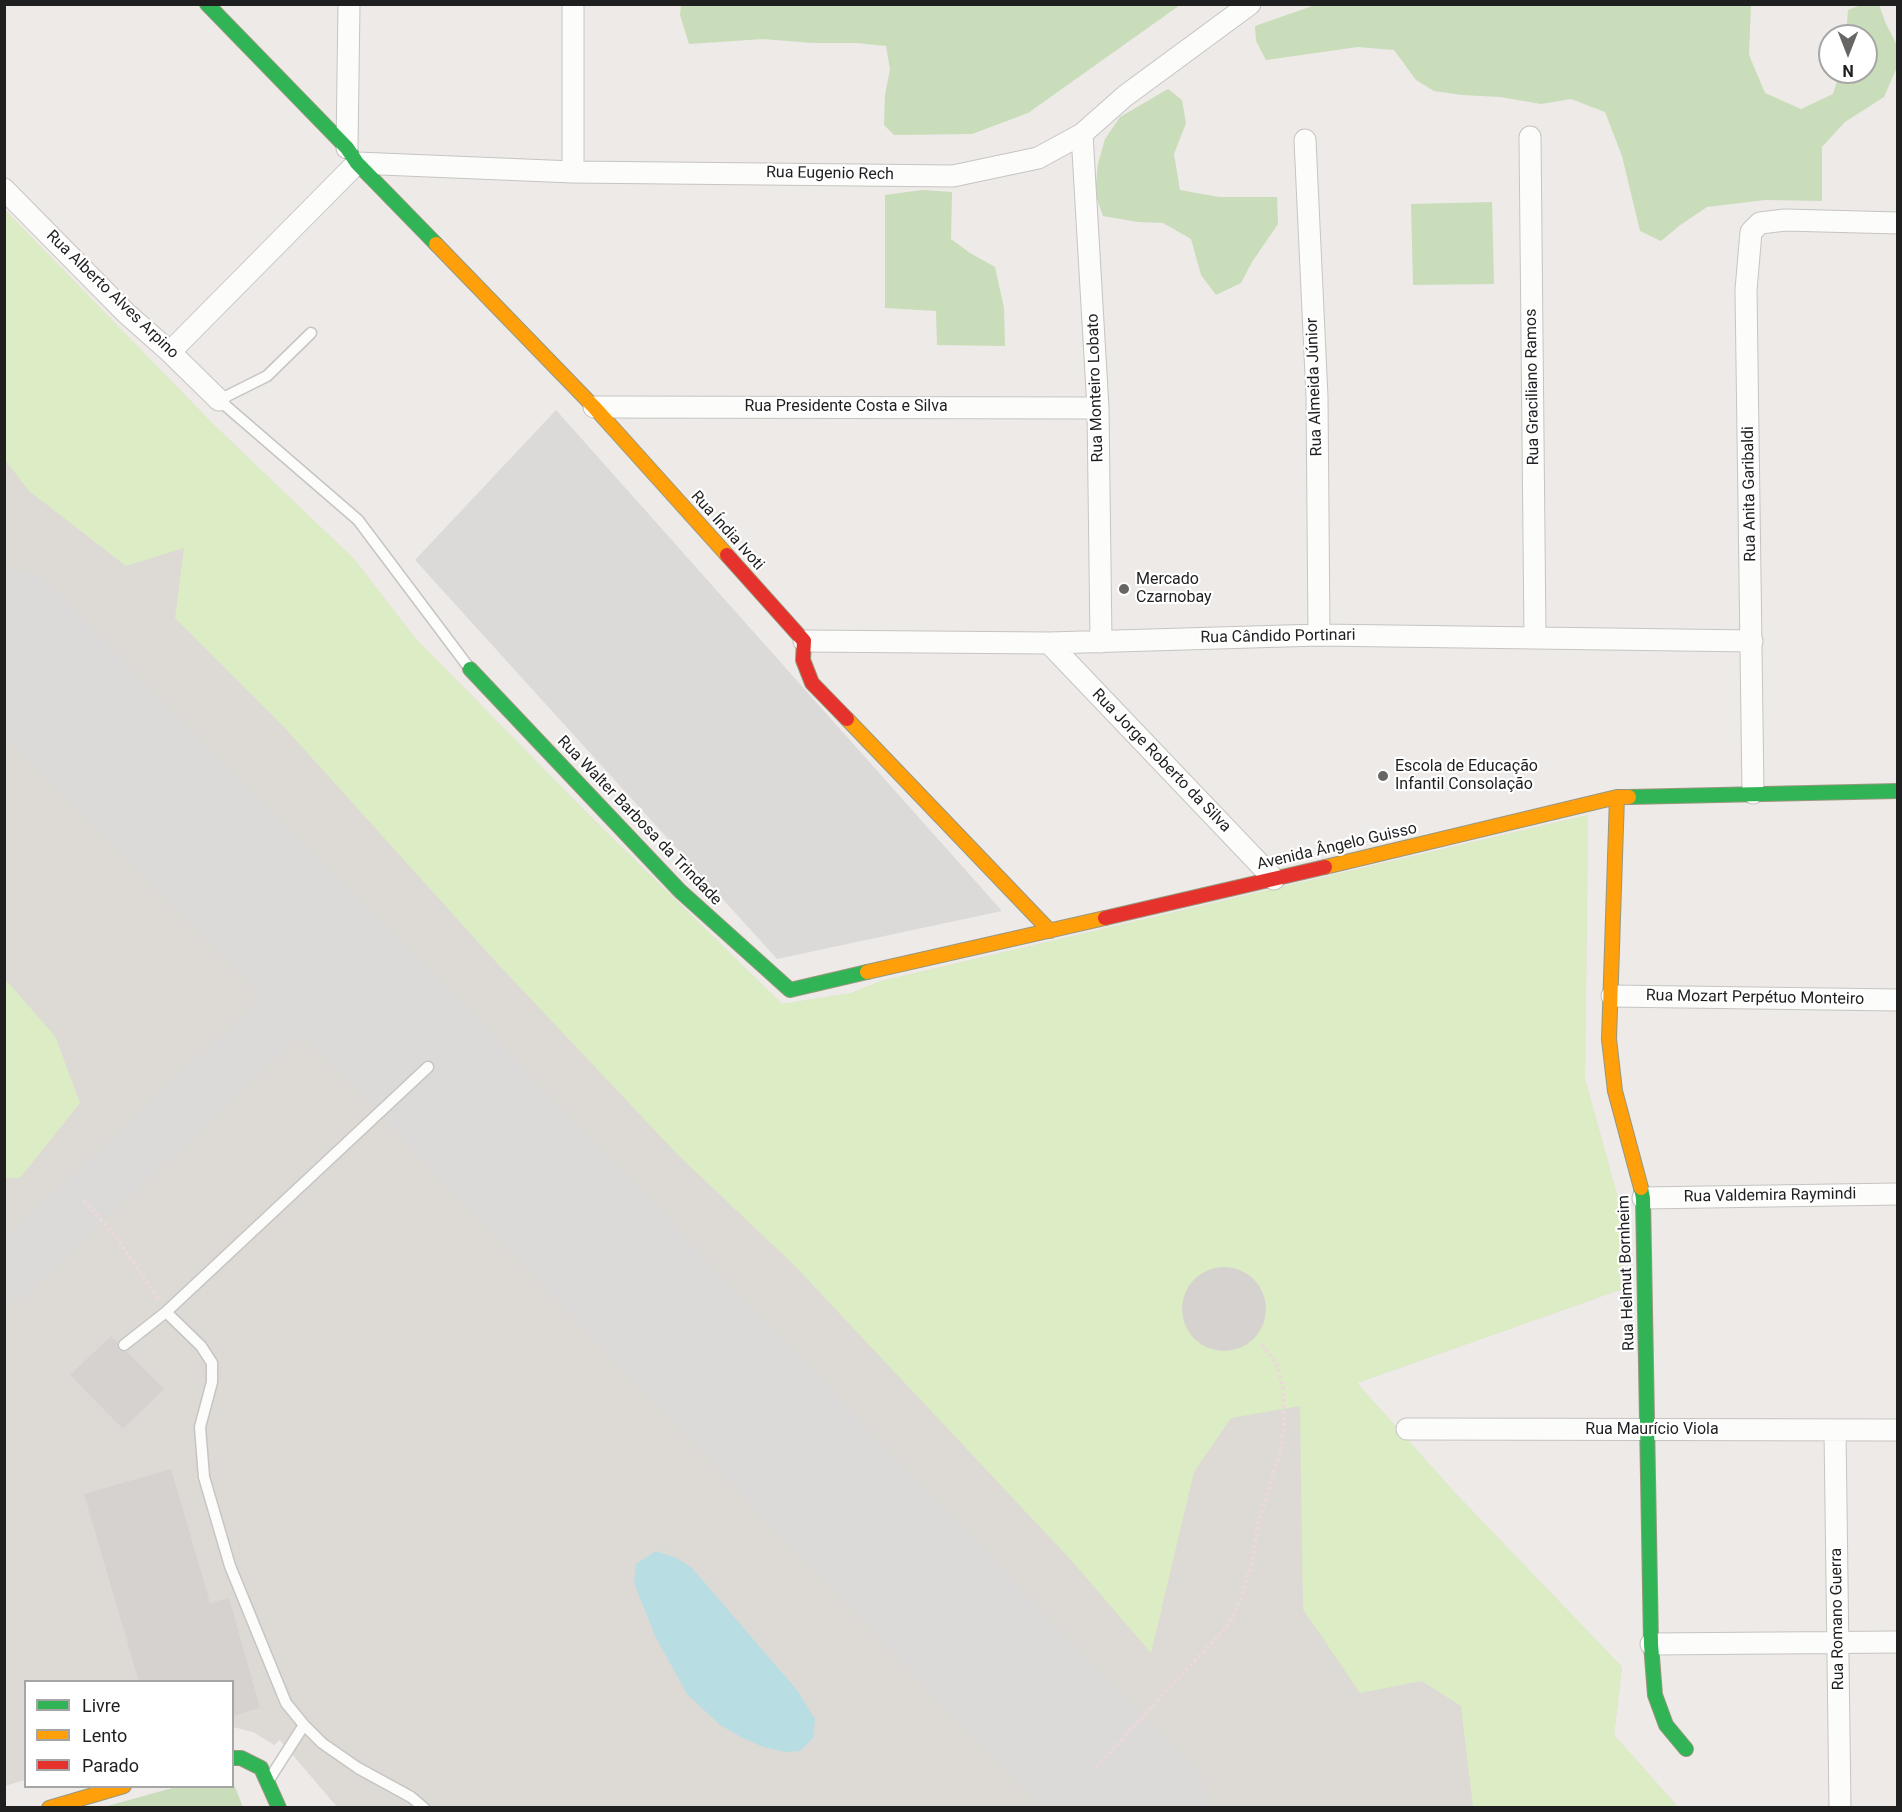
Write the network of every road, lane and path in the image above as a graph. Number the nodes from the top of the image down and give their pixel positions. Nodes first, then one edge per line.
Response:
1 (207, 4) edge
2 (349, 4) edge
3 (573, 4) edge
4 (1250, 4) edge
5 (1082, 134) junction
6 (1530, 137) dead end
7 (1305, 140) dead end
8 (352, 155) junction
9 (573, 172) junction
10 (4, 189) edge
11 (1898, 223) edge
12 (311, 333) dead end
13 (170, 352) junction
14 (219, 400) junction
15 (594, 407) junction
16 (1098, 408) junction
17 (1319, 635) junction
18 (1535, 637) junction
19 (804, 641) junction
20 (1752, 641) junction
21 (1101, 642) junction
22 (1049, 643) junction
23 (470, 669) joint
24 (1898, 791) edge
25 (1753, 793) junction
26 (1617, 797) junction
27 (1274, 879) junction
28 (1050, 931) junction
29 (790, 990) joint
30 (1612, 996) junction
31 (1898, 1000) edge
32 (428, 1067) dead end
33 (1898, 1194) edge
34 (1643, 1198) junction
35 (84, 1201) dead end
36 (166, 1312) junction
37 (1261, 1343) dead end
38 (124, 1345) dead end
39 (1407, 1430) dead end
40 (1648, 1430) junction
41 (1835, 1430) junction
42 (1898, 1430) edge
43 (1898, 1642) edge
44 (1838, 1643) junction
45 (1650, 1644) junction
46 (304, 1725) junction
47 (1686, 1749) dead end
48 (234, 1758) edge
49 (1096, 1767) dead end
50 (268, 1780) junction
51 (117, 1788) edge
52 (49, 1808) edge
53 (279, 1808) edge
54 (424, 1808) edge
55 (1840, 1808) edge

1 - 8 street, Rua Índia Ivoti
2 - 8 street
3 - 9 street
4 - 5 street, Rua Eugenio Rech
5 - 9 street, Rua Eugenio Rech
5 - 16 street, Rua Monteiro Lobato
6 - 18 street, Rua Graciliano Ramos
7 - 17 street, Rua Almeida Júnior
8 - 9 street, Rua Eugenio Rech
8 - 13 street
8 - 15 street, Rua Índia Ivoti
10 - 13 street, Rua Alberto Alves Arpino
11 - 20 street, Rua Anita Garibaldi
12 - 14 lane
13 - 14 street, Rua Alberto Alves Arpino
14 - 23 lane
15 - 16 street, Rua Presidente Costa e Silva
15 - 19 street, Rua Índia Ivoti
16 - 21 street, Rua Monteiro Lobato
17 - 18 street, Rua Cândido Portinari
17 - 21 street, Rua Cândido Portinari
18 - 20 street, Rua Cândido Portinari
19 - 22 street, Rua Cândido Portinari
19 - 28 street
20 - 25 street, Rua Anita Garibaldi
21 - 22 street, Rua Cândido Portinari
22 - 27 street, Rua Jorge Roberto da Silva
23 - 29 street, Rua Walter Barbosa da Trindade
24 - 25 street, Avenida Ângelo Guisso
25 - 26 street, Avenida Ângelo Guisso
26 - 27 street, Avenida Ângelo Guisso
26 - 30 street, Rua Helmut Bornheim
27 - 28 street, Avenida Ângelo Guisso
28 - 29 street, Avenida Ângelo Guisso
30 - 31 street, Rua Mozart Perpétuo Monteiro
30 - 34 street, Rua Helmut Bornheim
32 - 36 lane
33 - 34 street, Rua Valdemira Raymindi
34 - 40 street, Rua Helmut Bornheim
35 - 36 path
36 - 38 lane
36 - 46 lane
37 - 49 path
39 - 40 street, Rua Maurício Viola
40 - 41 street, Rua Maurício Viola
40 - 45 street, Rua Helmut Bornheim
41 - 42 street, Rua Maurício Viola
41 - 44 street, Rua Romano Guerra
43 - 44 street
44 - 45 street
44 - 55 street, Rua Romano Guerra
45 - 47 street, Rua Helmut Bornheim
46 - 50 lane
46 - 54 lane
48 - 50 street
50 - 53 street
51 - 52 street

